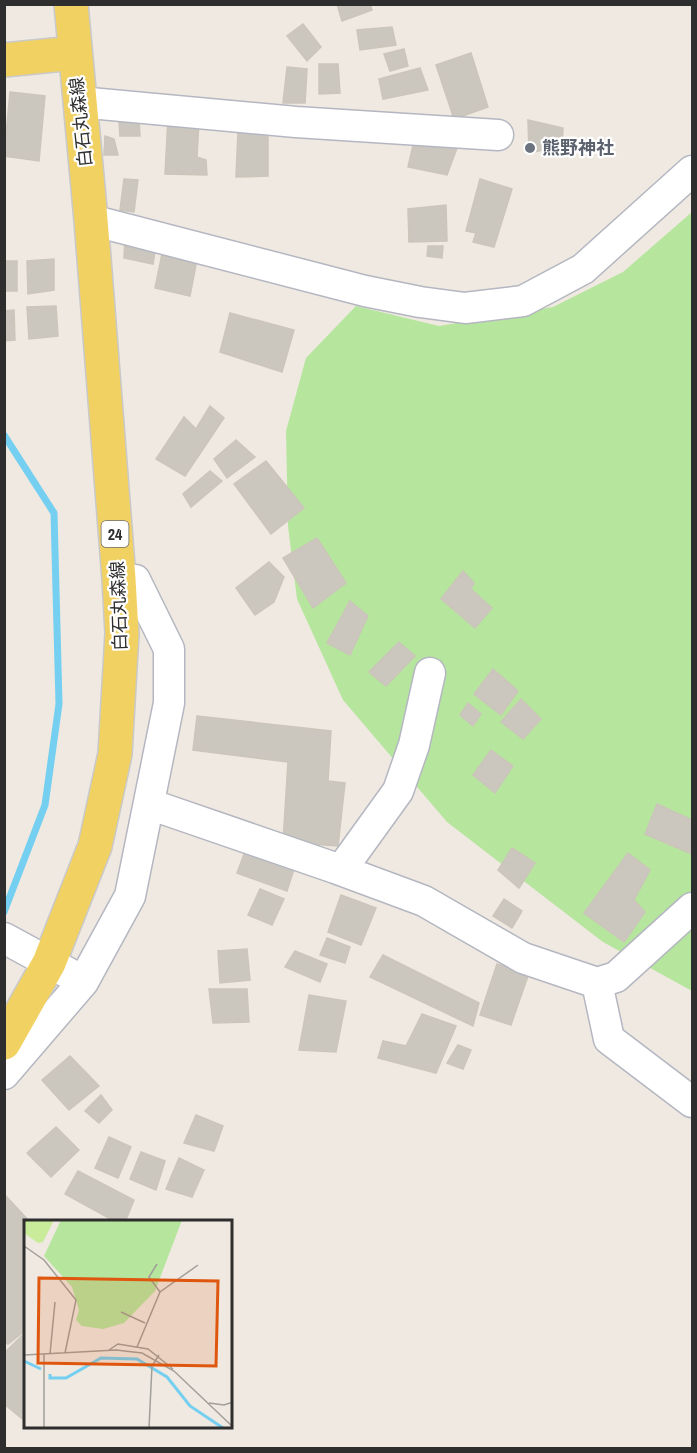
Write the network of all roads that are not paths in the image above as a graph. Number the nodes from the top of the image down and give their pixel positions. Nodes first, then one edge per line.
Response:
1 (71, 4) edge
2 (74, 53) junction
3 (4, 60) edge
4 (79, 102) junction
5 (498, 135) dead end
6 (693, 171) edge
7 (91, 220) junction
8 (119, 579) junction
9 (430, 673) dead end
10 (149, 804) junction
11 (341, 870) junction
12 (693, 908) edge
13 (5, 938) edge
14 (49, 963) junction
15 (83, 982) junction
16 (597, 983) junction
17 (4, 1043) edge
18 (4, 1074) edge
19 (693, 1102) edge

1 - 2 main road, 白石丸森線 / 24
2 - 3 main road
2 - 4 main road, 白石丸森線 / 24
4 - 5 street
4 - 7 main road, 白石丸森線 / 24
6 - 7 street
7 - 8 main road, 白石丸森線 / 24
8 - 10 street
8 - 14 main road, 白石丸森線 / 24
9 - 11 street
10 - 11 street
10 - 15 street
11 - 16 street
12 - 16 street
13 - 14 street
14 - 15 street
14 - 17 main road, 白石丸森線 / 24
15 - 18 street
16 - 19 street

